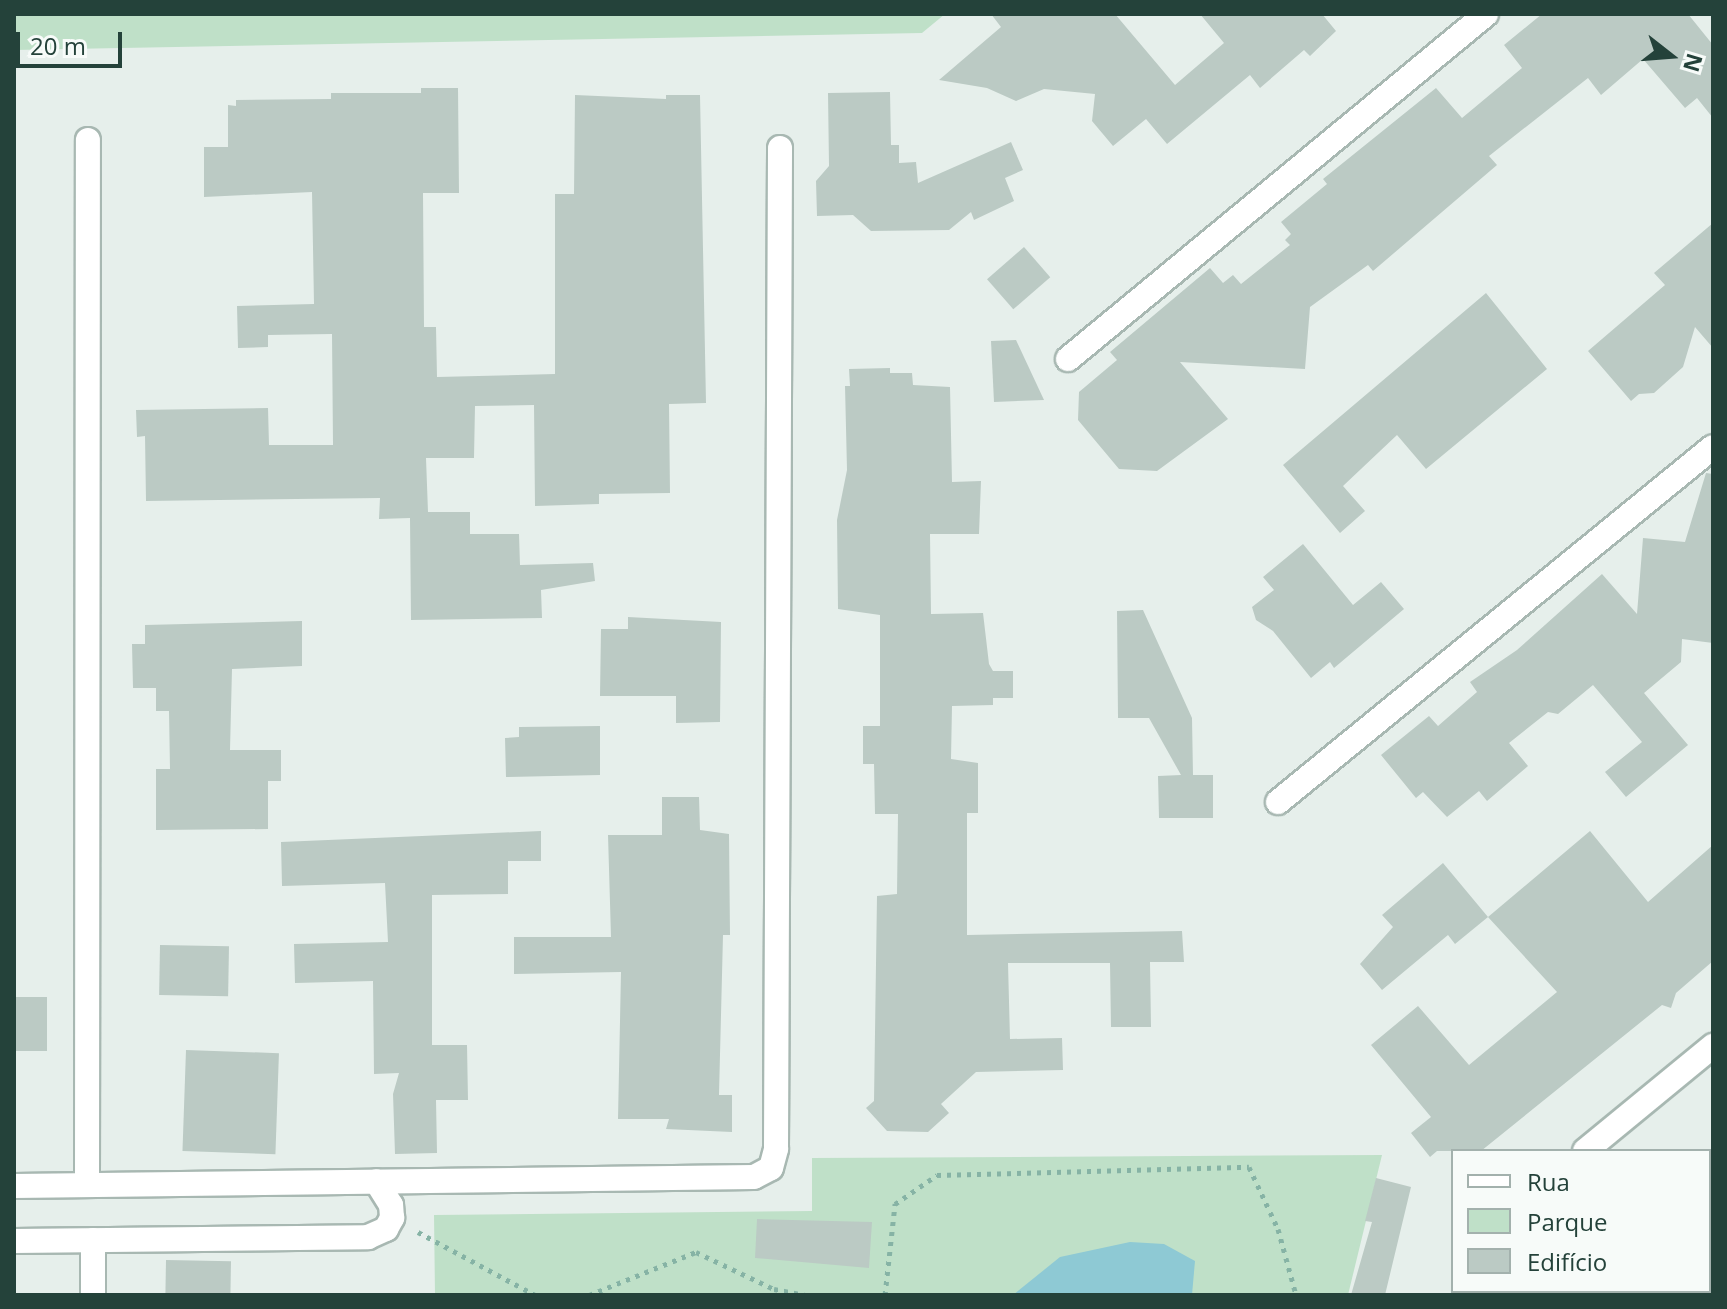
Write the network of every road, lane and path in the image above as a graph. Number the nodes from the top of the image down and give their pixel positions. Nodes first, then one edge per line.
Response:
1 (1486, 14) edge
2 (88, 140) dead end
3 (780, 148) dead end
4 (1068, 359) dead end
5 (1713, 447) edge
6 (1278, 802) dead end
7 (1713, 1046) edge
8 (1587, 1149) edge
9 (376, 1181) junction
10 (87, 1185) junction
11 (14, 1186) edge
12 (392, 1218) junction
13 (93, 1240) junction
14 (14, 1241) edge
15 (93, 1295) edge
16 (535, 1295) edge
17 (589, 1295) edge
18 (806, 1295) edge
19 (885, 1295) edge
20 (1296, 1295) edge

1 - 4 street
2 - 10 street
3 - 9 street
5 - 6 street
7 - 8 street
9 - 10 street
9 - 12 street
10 - 11 street
12 - 13 street
12 - 16 path
13 - 14 street
13 - 15 street
17 - 18 path
19 - 20 path

